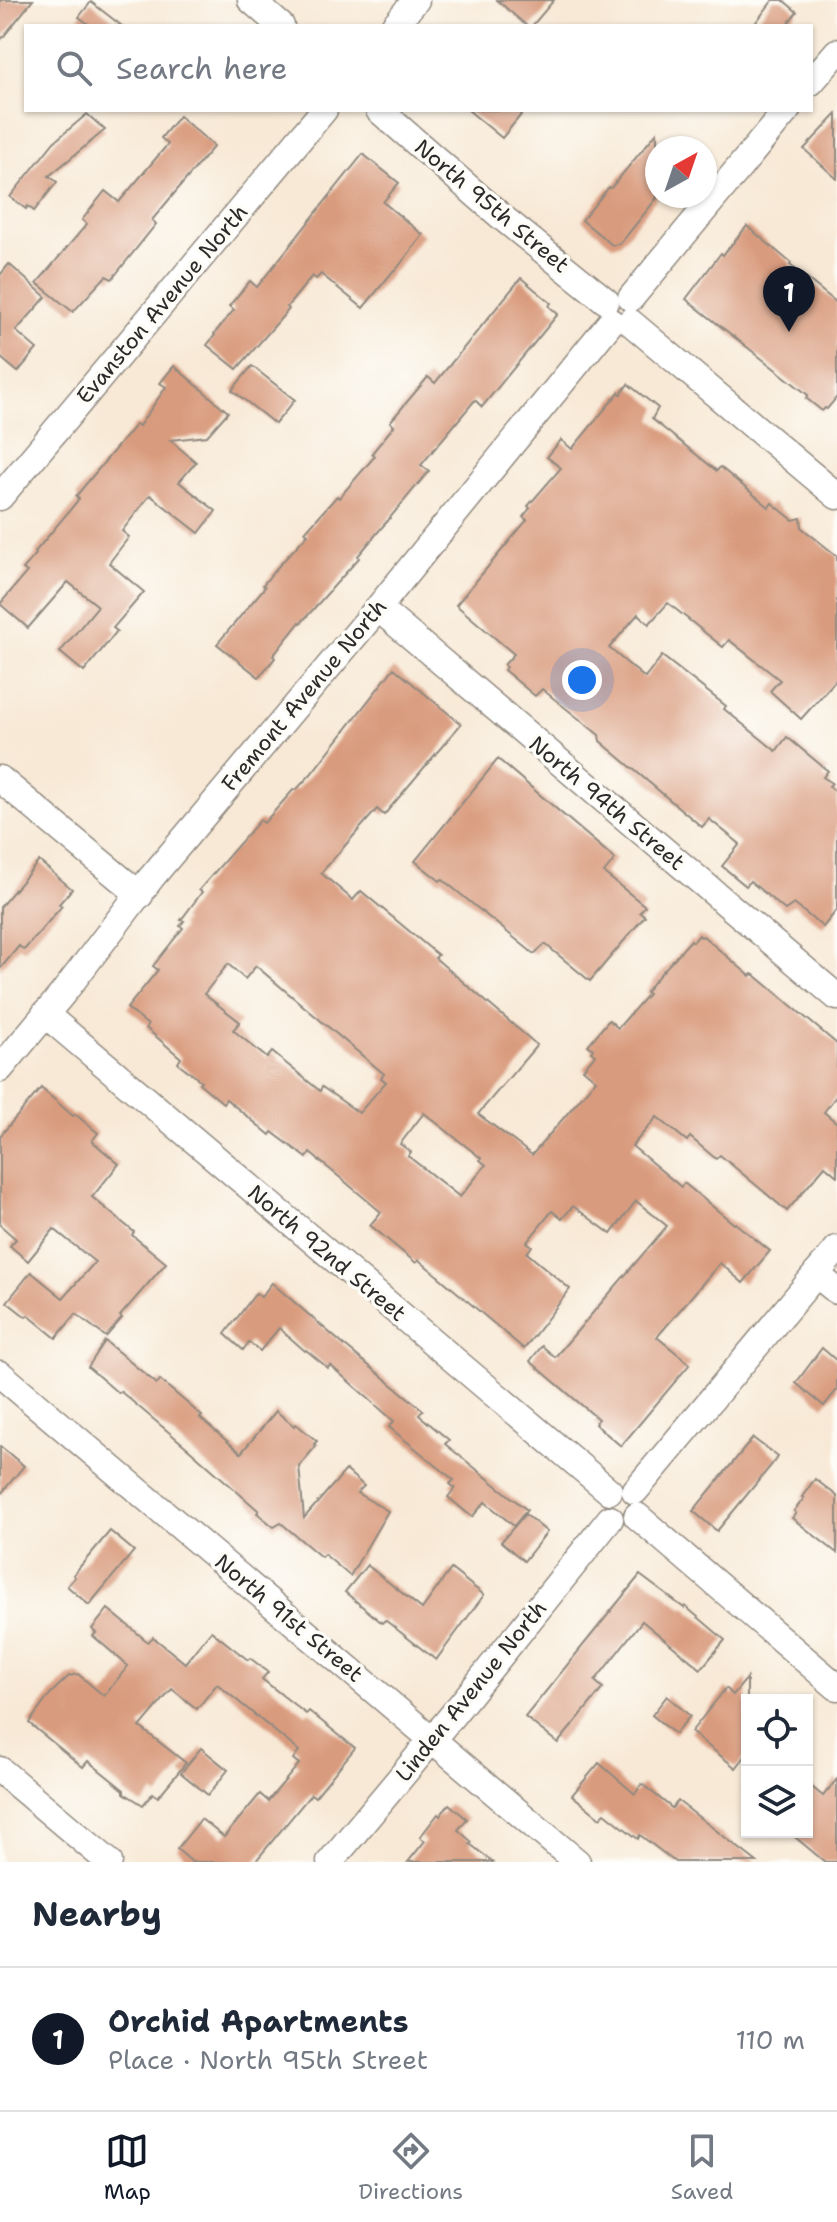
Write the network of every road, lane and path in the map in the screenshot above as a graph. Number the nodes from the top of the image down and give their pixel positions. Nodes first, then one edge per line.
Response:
1 (251, 0) edge
2 (416, 0) edge
3 (279, 24) edge
4 (396, 24) edge
5 (837, 52) edge
6 (813, 80) edge
7 (322, 112) edge
8 (381, 112) edge
9 (785, 112) edge
10 (619, 311) junction
11 (837, 496) edge
12 (0, 497) edge
13 (378, 608) junction
14 (0, 779) edge
15 (140, 895) junction
16 (837, 997) edge
17 (45, 1014) junction
18 (0, 1069) edge
19 (837, 1249) edge
20 (816, 1274) junction
21 (837, 1291) edge
22 (0, 1374) edge
23 (623, 1504) junction
24 (837, 1687) edge
25 (432, 1740) junction
26 (0, 1770) edge
27 (109, 1862) edge
28 (330, 1862) edge
29 (577, 1862) edge

1 - 3 street
2 - 4 street
5 - 6 street
7 - 12 street, Evanston Avenue North
8 - 10 street, North 95th Street
9 - 10 street, Fremont Avenue North
10 - 11 street, North 95th Street
10 - 13 street, Fremont Avenue North
13 - 15 street, Fremont Avenue North
13 - 16 street, North 94th Street
14 - 15 street
15 - 17 street, Fremont Avenue North
17 - 18 street, Fremont Avenue North
17 - 23 street, North 92nd Street
19 - 20 street, Linden Avenue North
20 - 21 street
20 - 23 street, Linden Avenue North
22 - 25 street, North 91st Street
23 - 24 street, North 92nd Street
23 - 25 street, Linden Avenue North
25 - 28 street, Linden Avenue North
25 - 29 street, North 91st Street
26 - 27 street

